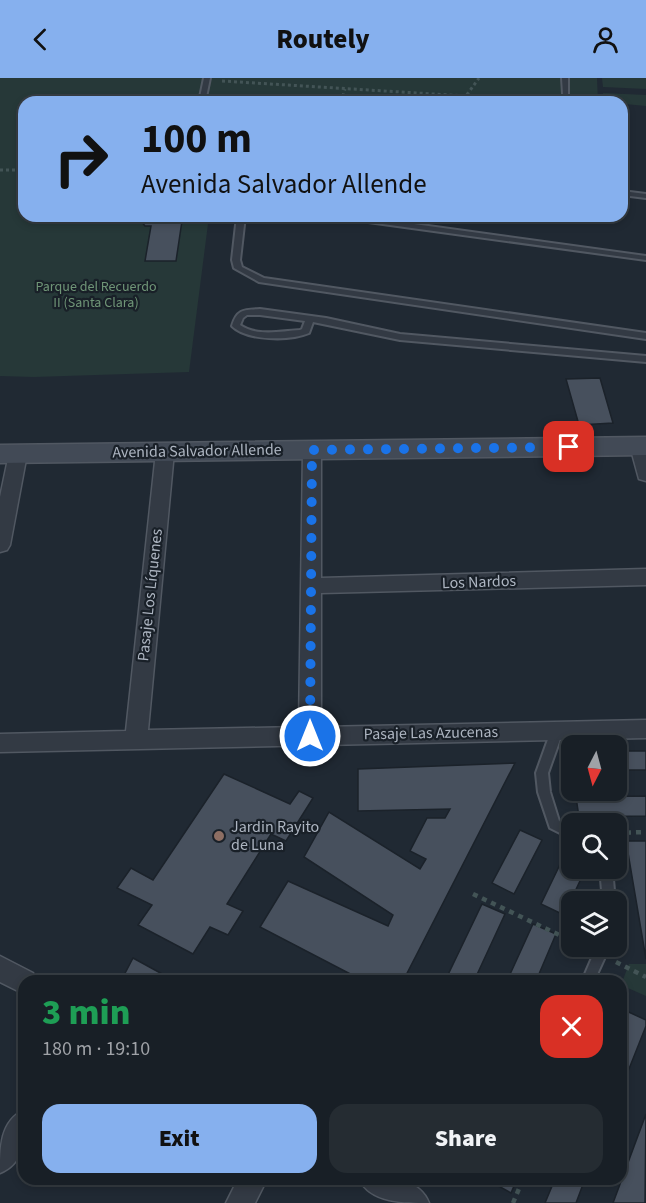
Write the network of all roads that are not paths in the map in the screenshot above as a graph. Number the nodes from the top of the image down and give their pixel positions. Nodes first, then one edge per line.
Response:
1 (565, 78) edge
2 (207, 79) edge
3 (566, 94) dead end
4 (203, 96) edge
5 (628, 194) edge
6 (646, 196) edge
7 (240, 222) edge
8 (383, 222) edge
9 (646, 258) edge
10 (310, 319) junction
11 (646, 336) edge
12 (646, 359) edge
13 (642, 446) edge
14 (312, 450) junction
15 (165, 452) junction
16 (9, 454) edge
17 (646, 474) edge
18 (0, 545) edge
19 (646, 577) edge
20 (311, 586) junction
21 (646, 729) edge
22 (557, 731) junction
23 (310, 736) junction
24 (136, 739) junction
25 (0, 743) edge
26 (561, 828) edge
27 (599, 957) edge
28 (0, 968) edge
29 (591, 975) edge
30 (18, 978) edge
31 (18, 1132) edge
32 (0, 1158) edge
33 (250, 1185) edge
34 (384, 1185) edge
35 (240, 1203) edge
36 (415, 1203) edge

1 - 3 lane
2 - 4 lane
5 - 6 lane
7 - 11 lane
8 - 9 lane
10 - 10 lane
10 - 12 lane
13 - 14 street, Avenida Salvador Allende
13 - 17 street
14 - 15 street, Avenida Salvador Allende
14 - 20 street
15 - 16 street, Avenida Salvador Allende
15 - 24 street, Pasaje Los Líquenes
16 - 18 street
19 - 20 street, Los Nardos
20 - 23 street
21 - 22 street, Pasaje Las Azucenas
22 - 23 street, Pasaje Las Azucenas
22 - 26 lane
23 - 24 street, Pasaje Las Azucenas
24 - 25 street, Pasaje Las Azucenas
27 - 29 lane
28 - 30 street
31 - 32 street
33 - 35 street
34 - 36 street

